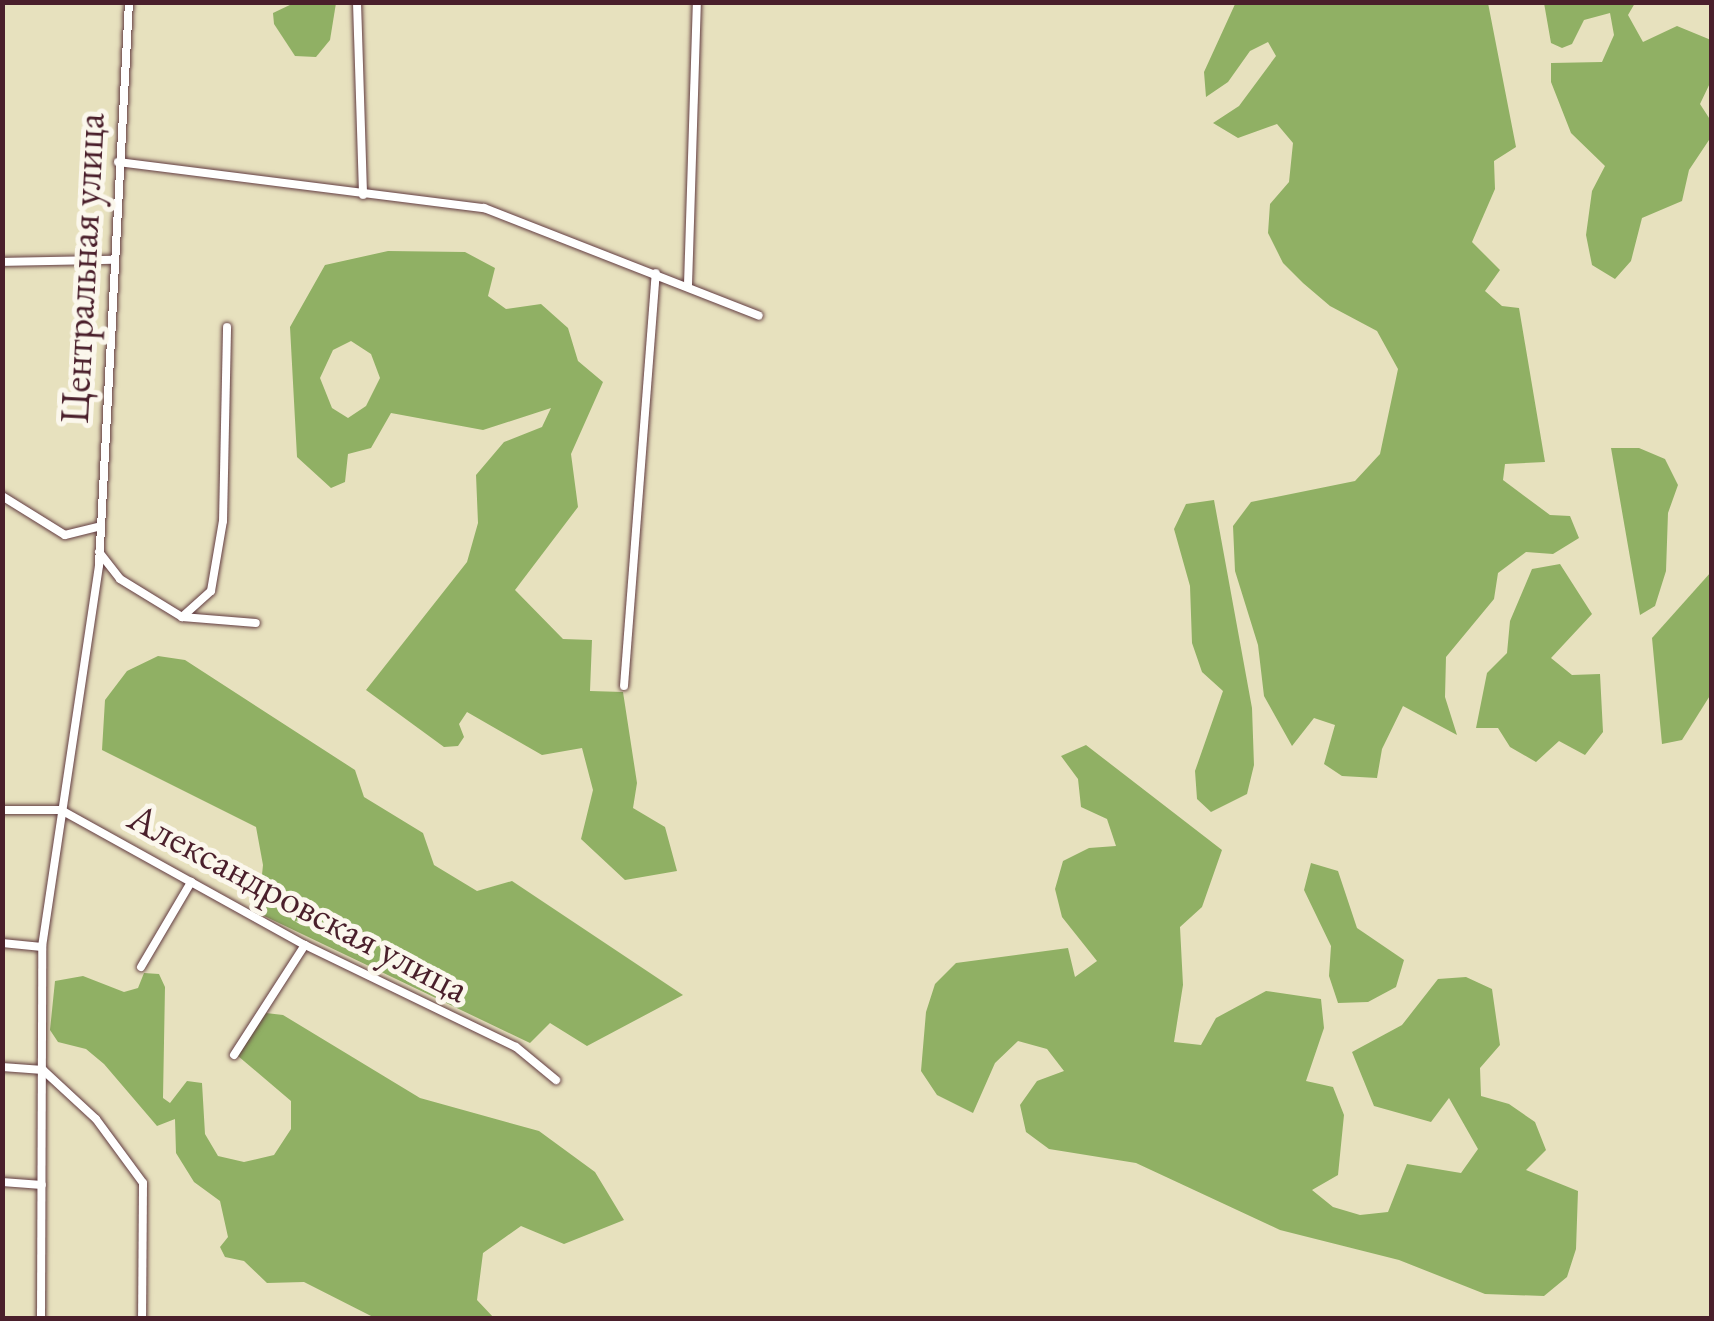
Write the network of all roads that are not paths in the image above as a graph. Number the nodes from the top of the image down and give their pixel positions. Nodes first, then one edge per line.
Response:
1 (129, 2) edge
2 (357, 2) edge
3 (697, 2) edge
4 (118, 162) junction
5 (363, 195) junction
6 (110, 260) junction
7 (2, 262) edge
8 (656, 272) junction
9 (688, 285) junction
10 (759, 316) dead end
11 (228, 327) dead end
12 (2, 496) edge
13 (100, 526) junction
14 (99, 552) junction
15 (182, 616) junction
16 (256, 623) dead end
17 (624, 686) dead end
18 (2, 810) edge
19 (61, 810) junction
20 (191, 882) junction
21 (2, 943) edge
22 (305, 945) junction
23 (42, 947) junction
24 (142, 968) dead end
25 (234, 1055) dead end
26 (2, 1066) edge
27 (43, 1070) junction
28 (556, 1080) dead end
29 (2, 1182) edge
30 (42, 1185) junction
31 (41, 1318) edge
32 (142, 1318) edge

1 - 4 street, Центральная улица
2 - 5 street
3 - 9 street
4 - 5 street
4 - 6 street, Центральная улица
5 - 8 street
6 - 7 street
6 - 13 street, Центральная улица
8 - 9 street
8 - 17 street
9 - 10 street
11 - 15 street
12 - 13 street
13 - 14 street, Центральная улица
14 - 15 street
14 - 19 street, Центральная улица
15 - 16 street
18 - 19 street, Александровская улица
19 - 20 street, Александровская улица
19 - 23 street, Центральная улица
20 - 22 street, Александровская улица
20 - 24 street
21 - 23 street
22 - 25 street
22 - 28 street, Александровская улица
23 - 27 street, Центральная улица
26 - 27 street
27 - 30 street, Центральная улица
27 - 32 street
29 - 30 street
30 - 31 street, Центральная улица

